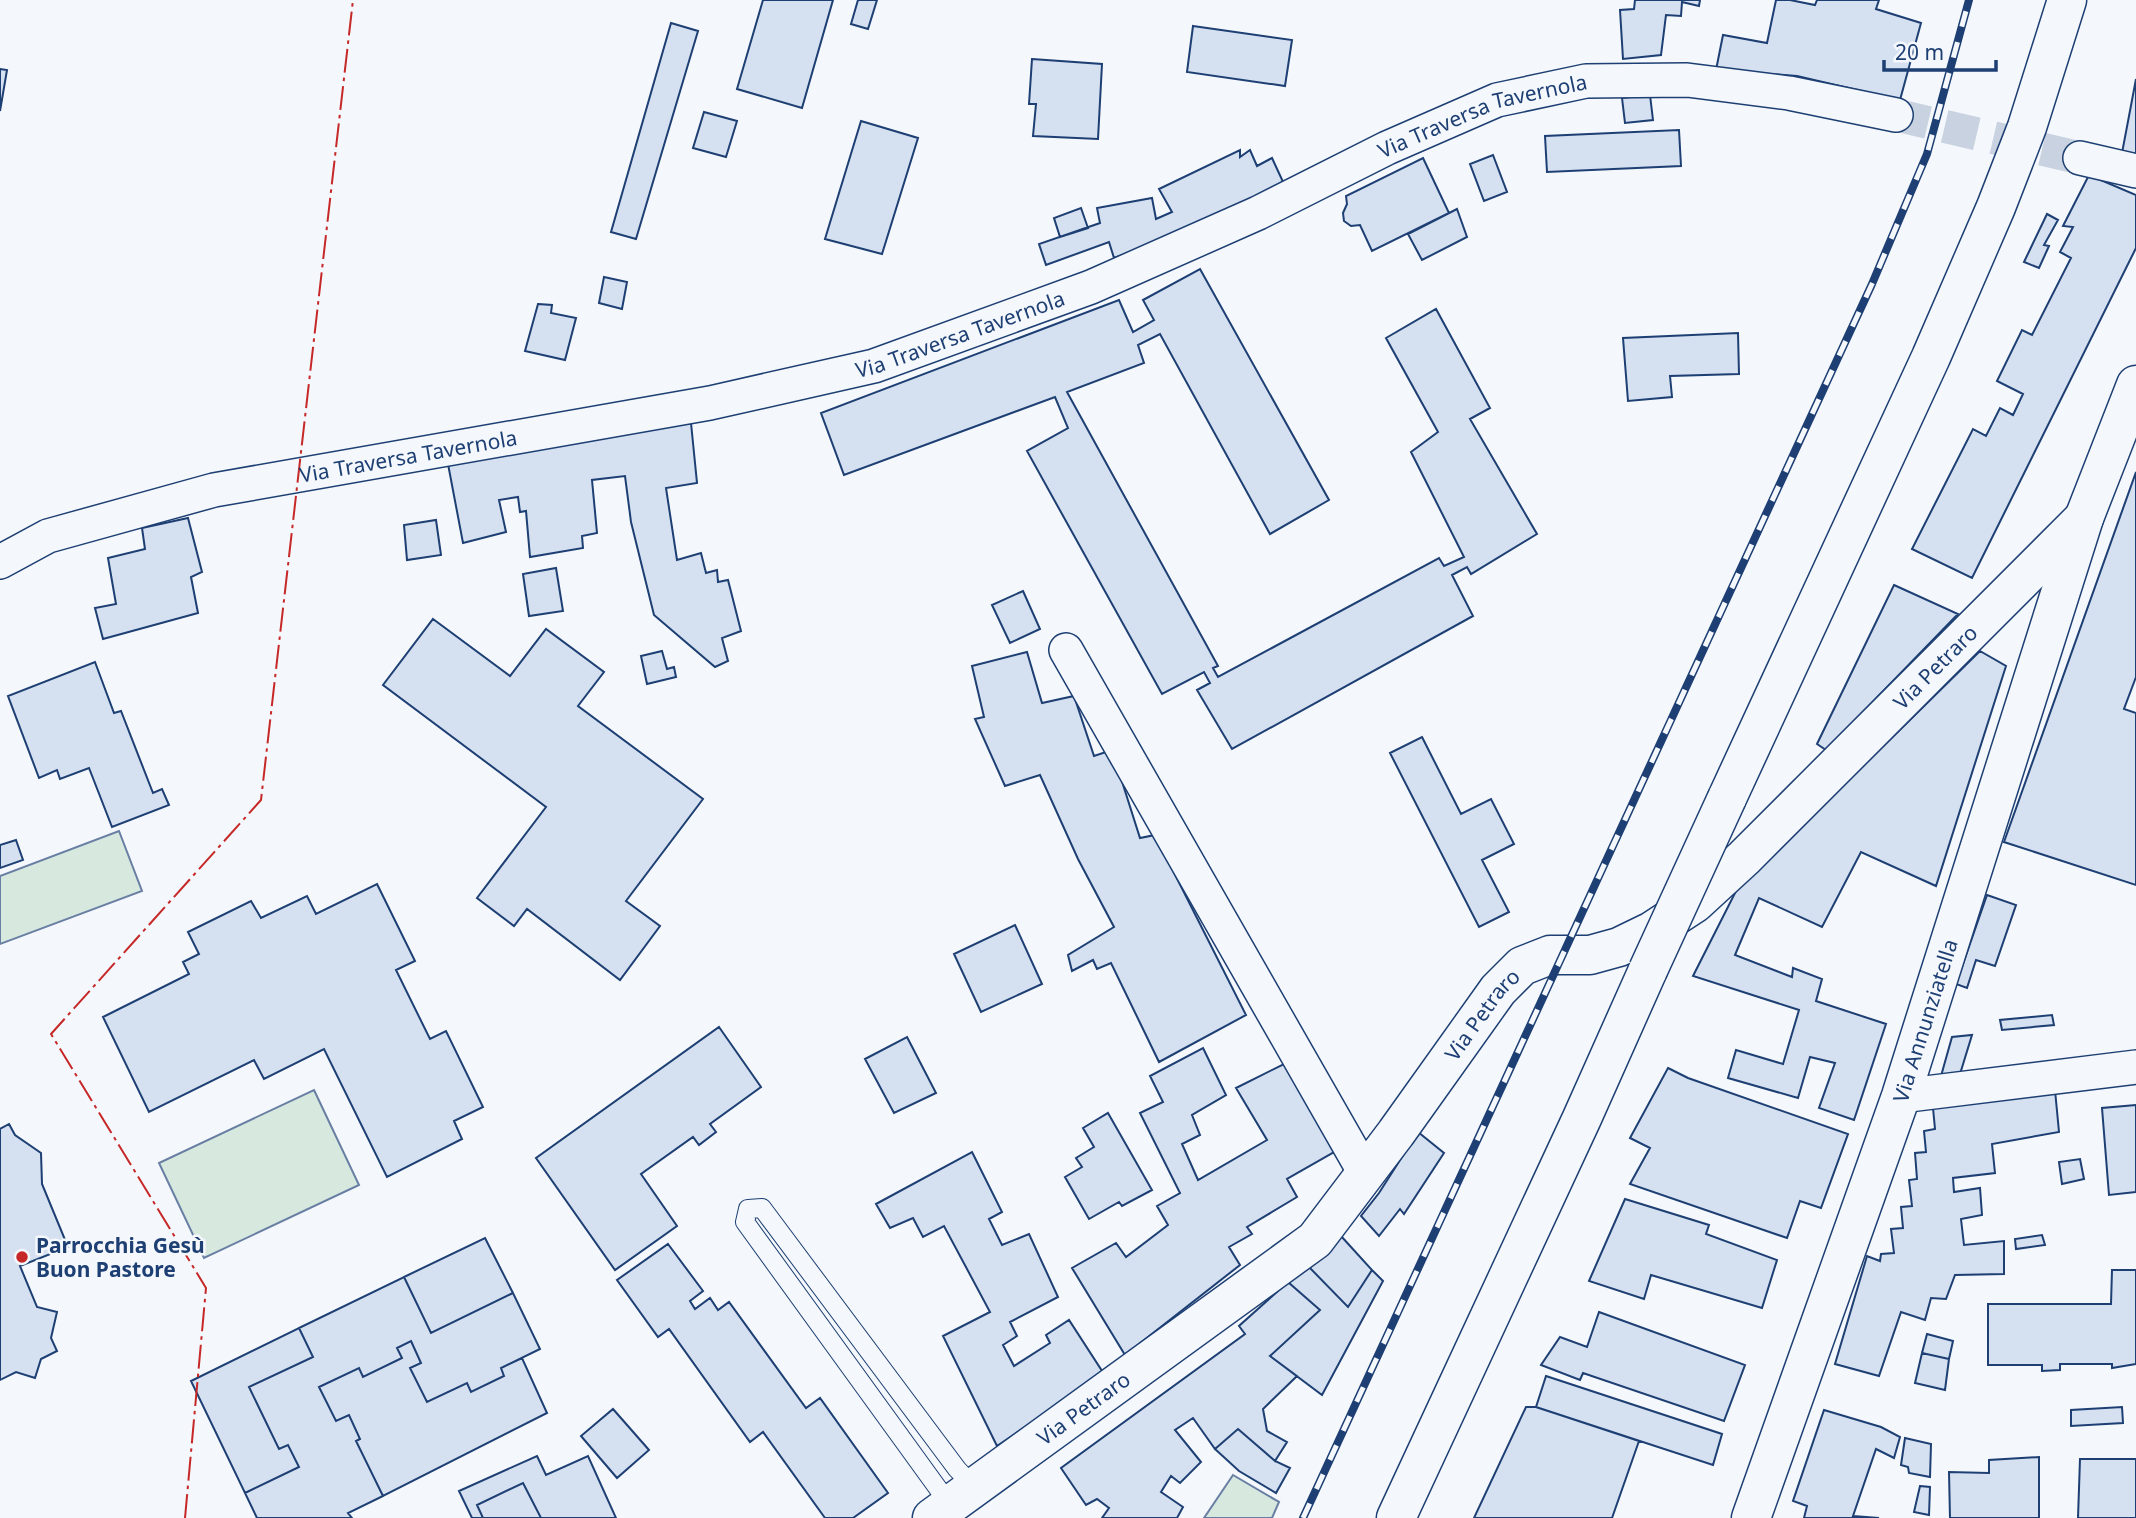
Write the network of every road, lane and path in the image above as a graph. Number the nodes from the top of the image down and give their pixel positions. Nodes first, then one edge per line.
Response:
1 (2067, 0) edge
2 (1896, 115) tunnel mouth
3 (2080, 158) tunnel mouth
4 (2136, 171) edge
5 (2136, 385) edge
6 (2084, 518) junction
7 (2, 556) edge
8 (1066, 650) dead end
9 (2136, 1067) edge
10 (1901, 1096) junction
11 (1366, 1173) junction
12 (952, 1503) edge
13 (1396, 1518) edge
14 (1751, 1518) edge

1 - 13 main road, bridge
2 - 7 street, Via Traversa Tavernola
3 - 4 street
5 - 6 main road, Via Annunziatella
6 - 10 main road, Via Annunziatella
6 - 11 main road, Via Petraro
8 - 11 street
9 - 10 street
10 - 14 main road, Via Annunziatella
11 - 12 main road, Via Petraro
12 - 12 lane

